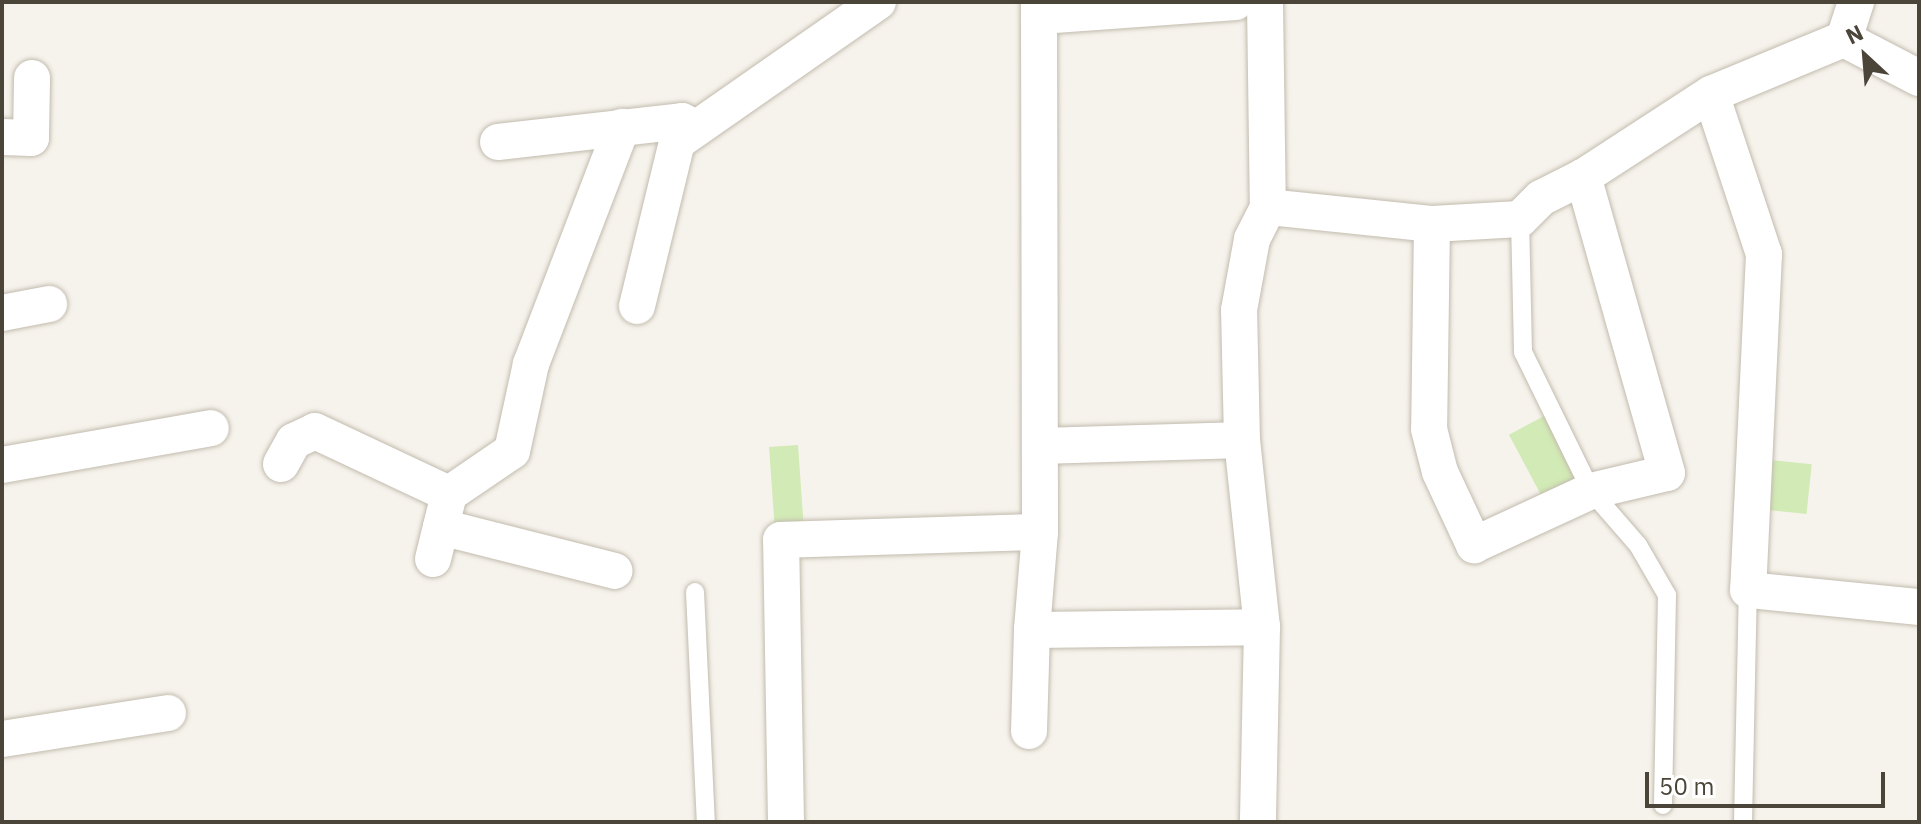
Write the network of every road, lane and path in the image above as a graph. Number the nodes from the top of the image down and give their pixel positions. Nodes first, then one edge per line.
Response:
1 (878, 2) edge
2 (1235, 2) edge
3 (1265, 2) edge
4 (1856, 2) edge
5 (1040, 9) edge
6 (1844, 39) junction
7 (32, 78) dead end
8 (1919, 78) edge
9 (1711, 94) junction
10 (622, 127) junction
11 (696, 128) junction
12 (2, 137) edge
13 (498, 142) dead end
14 (1583, 177) junction
15 (1268, 207) junction
16 (1520, 219) junction
17 (1432, 224) junction
18 (49, 304) dead end
19 (637, 306) dead end
20 (2, 313) edge
21 (211, 428) dead end
22 (1242, 440) junction
23 (1041, 446) junction
24 (281, 464) dead end
25 (2, 465) edge
26 (1591, 491) junction
27 (441, 527) junction
28 (1040, 532) junction
29 (615, 571) dead end
30 (1748, 590) junction
31 (695, 592) dead end
32 (1919, 607) edge
33 (1262, 627) junction
34 (1032, 630) junction
35 (168, 713) dead end
36 (1029, 731) dead end
37 (2, 739) edge
38 (1663, 805) dead end
39 (706, 822) edge
40 (786, 822) edge
41 (1258, 822) edge
42 (1743, 822) edge

1 - 11 street
2 - 5 street
3 - 15 street
4 - 6 street
5 - 23 street
6 - 8 street
6 - 9 street
7 - 12 street
9 - 14 street
9 - 30 street
10 - 11 street
10 - 13 street
10 - 27 street
11 - 19 street
14 - 16 street
14 - 26 street
15 - 17 street
15 - 22 street
16 - 17 street
16 - 26 lane
17 - 26 street
18 - 20 street
21 - 25 street
22 - 23 street
22 - 33 street
23 - 28 street
24 - 27 street
26 - 38 lane
27 - 29 street
28 - 34 street
28 - 40 street
30 - 32 street
30 - 42 lane
31 - 39 lane
33 - 34 street
33 - 41 street
34 - 36 street
35 - 37 street

